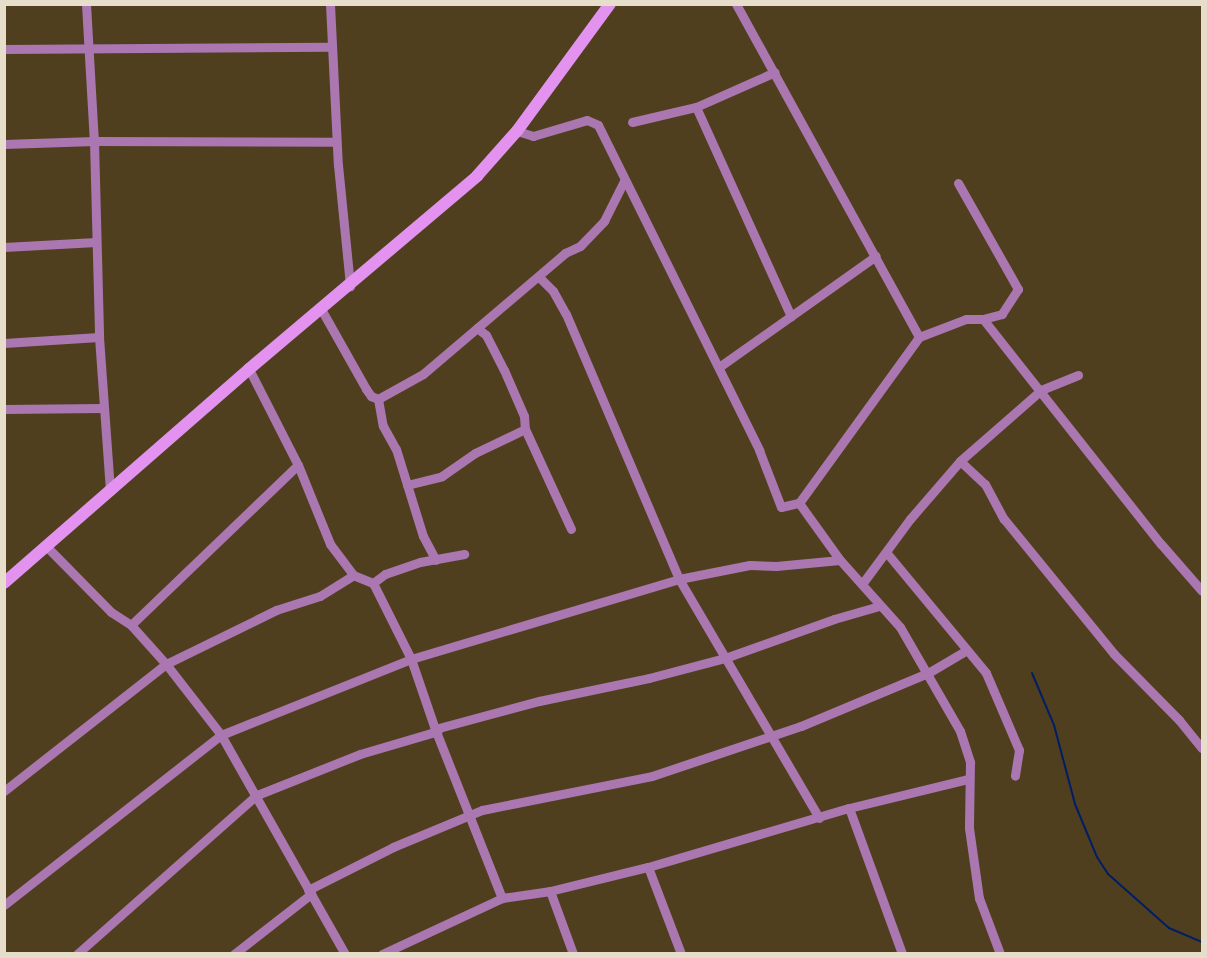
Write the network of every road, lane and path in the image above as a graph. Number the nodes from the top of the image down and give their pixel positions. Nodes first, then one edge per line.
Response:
1 (86, 4) edge
2 (330, 4) edge
3 (610, 4) edge
4 (736, 4) edge
5 (330, 47) junction
6 (4, 49) edge
7 (89, 49) junction
8 (775, 72) junction
9 (696, 107) junction
10 (632, 122) dead end
11 (517, 131) junction
12 (94, 141) junction
13 (336, 142) junction
14 (4, 144) edge
15 (624, 181) junction
16 (958, 183) dead end
17 (96, 242) junction
18 (4, 247) edge
19 (876, 256) junction
20 (539, 277) junction
21 (350, 286) junction
22 (321, 309) junction
23 (791, 316) junction
24 (983, 319) junction
25 (477, 328) junction
26 (99, 337) junction
27 (919, 338) junction
28 (4, 343) edge
29 (719, 368) junction
30 (249, 369) junction
31 (1078, 375) dead end
32 (1041, 390) junction
33 (378, 399) junction
34 (102, 408) junction
35 (4, 409) edge
36 (525, 429) junction
37 (960, 461) junction
38 (298, 465) junction
39 (407, 485) junction
40 (110, 492) junction
41 (799, 504) junction
42 (571, 529) dead end
43 (47, 547) junction
44 (886, 552) junction
45 (464, 554) dead end
46 (436, 560) junction
47 (840, 560) junction
48 (353, 575) junction
49 (679, 579) junction
50 (373, 582) junction
51 (4, 583) edge
52 (862, 584) junction
53 (1203, 591) edge
54 (879, 606) junction
55 (130, 625) junction
56 (967, 650) junction
57 (725, 658) junction
58 (411, 659) junction
59 (166, 664) junction
60 (928, 672) junction
61 (436, 730) junction
62 (221, 735) junction
63 (772, 735) junction
64 (1203, 748) edge
65 (1015, 776) dead end
66 (968, 780) junction
67 (4, 791) edge
68 (257, 795) junction
69 (849, 808) junction
70 (471, 815) junction
71 (819, 818) junction
72 (648, 867) junction
73 (550, 891) junction
74 (310, 892) junction
75 (502, 898) junction
76 (4, 905) edge
77 (76, 954) edge
78 (234, 954) edge
79 (345, 954) edge
80 (382, 954) edge
81 (573, 954) edge
82 (681, 954) edge
83 (902, 954) edge
84 (1000, 954) edge

1 - 7 street
2 - 5 street
3 - 11 street
4 - 8 street
5 - 7 street
5 - 13 street
6 - 7 street
7 - 12 street
8 - 9 street
8 - 19 street
9 - 10 street
9 - 23 street
11 - 15 street
11 - 21 street
12 - 13 street
12 - 14 street
12 - 17 street
13 - 21 street
15 - 20 street
15 - 29 street
16 - 24 street
17 - 18 street
17 - 26 street
19 - 23 street
19 - 27 street
20 - 25 street
20 - 49 street
21 - 22 street
22 - 30 street
22 - 33 street
23 - 29 street
24 - 27 street
24 - 32 street
25 - 33 street
25 - 36 street
26 - 28 street
26 - 34 street
27 - 41 street
29 - 41 street
30 - 38 street
30 - 40 street
31 - 32 street
32 - 37 street
32 - 53 street
33 - 39 street
34 - 35 street
34 - 40 street
36 - 39 street
36 - 42 street
37 - 44 street
37 - 64 street
38 - 48 street
38 - 55 street
39 - 46 street
40 - 43 street
41 - 47 street
43 - 51 street
43 - 55 street
44 - 52 street
44 - 56 street
45 - 46 street
46 - 50 street
47 - 49 street
47 - 52 street
48 - 50 street
48 - 59 street
49 - 57 street
49 - 58 street
50 - 58 street
52 - 54 street
54 - 57 street
54 - 60 street
55 - 59 street
56 - 60 street
56 - 65 street
57 - 61 street
57 - 63 street
58 - 61 street
58 - 62 street
59 - 62 street
59 - 67 street
60 - 63 street
60 - 66 street
61 - 68 street
61 - 70 street
62 - 68 street
62 - 76 street
63 - 70 street
63 - 71 street
66 - 69 street
66 - 84 street
68 - 74 street
68 - 77 street
69 - 71 street
69 - 83 street
70 - 74 street
70 - 75 street
71 - 72 street
72 - 73 street
72 - 82 street
73 - 75 street
73 - 81 street
74 - 78 street
74 - 79 street
75 - 80 street

